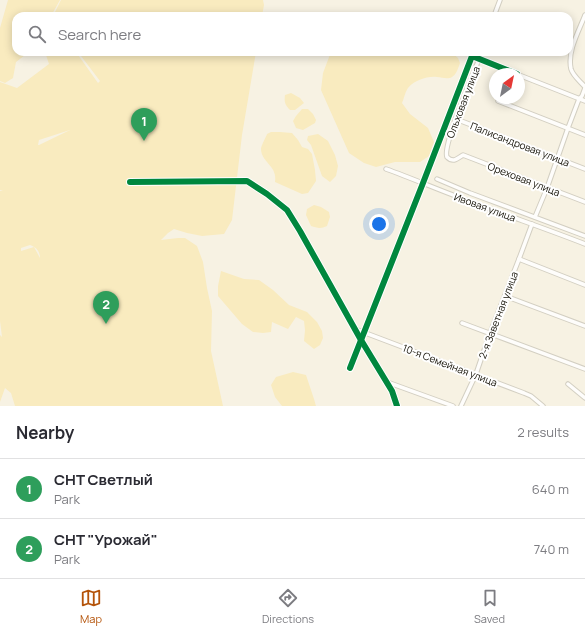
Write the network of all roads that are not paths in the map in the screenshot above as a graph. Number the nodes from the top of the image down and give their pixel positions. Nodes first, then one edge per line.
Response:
1 (500, 0) edge
2 (496, 12) edge
3 (585, 15) edge
4 (573, 47) edge
5 (479, 56) edge
6 (572, 56) edge
7 (479, 59) junction
8 (502, 68) edge
9 (525, 77) edge
10 (585, 87) edge
11 (579, 99) junction
12 (585, 101) edge
13 (506, 104) edge
14 (456, 118) junction
15 (568, 128) junction
16 (585, 135) edge
17 (463, 155) joint
18 (557, 158) junction
19 (386, 169) dead end
20 (585, 169) edge
21 (438, 179) dead end
22 (130, 182) dead end
23 (423, 183) junction
24 (547, 188) junction
25 (585, 202) edge
26 (535, 217) junction
27 (532, 224) junction
28 (585, 236) edge
29 (585, 244) edge
30 (519, 259) junction
31 (585, 285) edge
32 (505, 296) junction
33 (462, 323) dead end
34 (585, 326) edge
35 (354, 328) junction
36 (364, 333) junction
37 (490, 334) junction
38 (361, 340) junction
39 (350, 368) dead end
40 (585, 369) edge
41 (476, 374) junction
42 (386, 382) junction
43 (568, 384) dead end
44 (585, 398) edge
45 (398, 406) edge
46 (453, 406) edge
47 (461, 406) edge
48 (543, 406) edge

1 - 2 street
3 - 4 street
5 - 7 street, Ольховая улица
6 - 10 street
7 - 8 street
7 - 14 street, Ольховая улица
7 - 23 street
9 - 11 street
10 - 11 street
11 - 12 street
11 - 15 street
13 - 15 street
14 - 17 street, Ольховая улица
14 - 18 street, Палисандровая улица
15 - 16 street
15 - 18 street
17 - 24 street, Ореховая улица
18 - 20 street, Палисандровая улица
18 - 24 street
19 - 23 street, Ивовая улица
21 - 26 street, Ивовая улица
22 - 35 street
23 - 27 street, Ивовая улица
23 - 36 street
24 - 25 street, Ореховая улица
24 - 26 street
26 - 28 street, Ивовая улица
27 - 29 street, Ивовая улица
27 - 30 street, 2-я Заветная улица
30 - 31 street
30 - 32 street, 2-я Заветная улица
32 - 34 street
32 - 37 street, 2-я Заветная улица
33 - 37 street
35 - 36 street, 10-я Семейная улица
35 - 38 street
36 - 38 street
36 - 41 street, 10-я Семейная улица
37 - 40 street
37 - 41 street, 2-я Заветная улица
38 - 39 street
38 - 42 street
41 - 47 street, 2-я Заветная улица
41 - 48 street, 10-я Семейная улица
42 - 45 street
42 - 46 street
43 - 44 street

